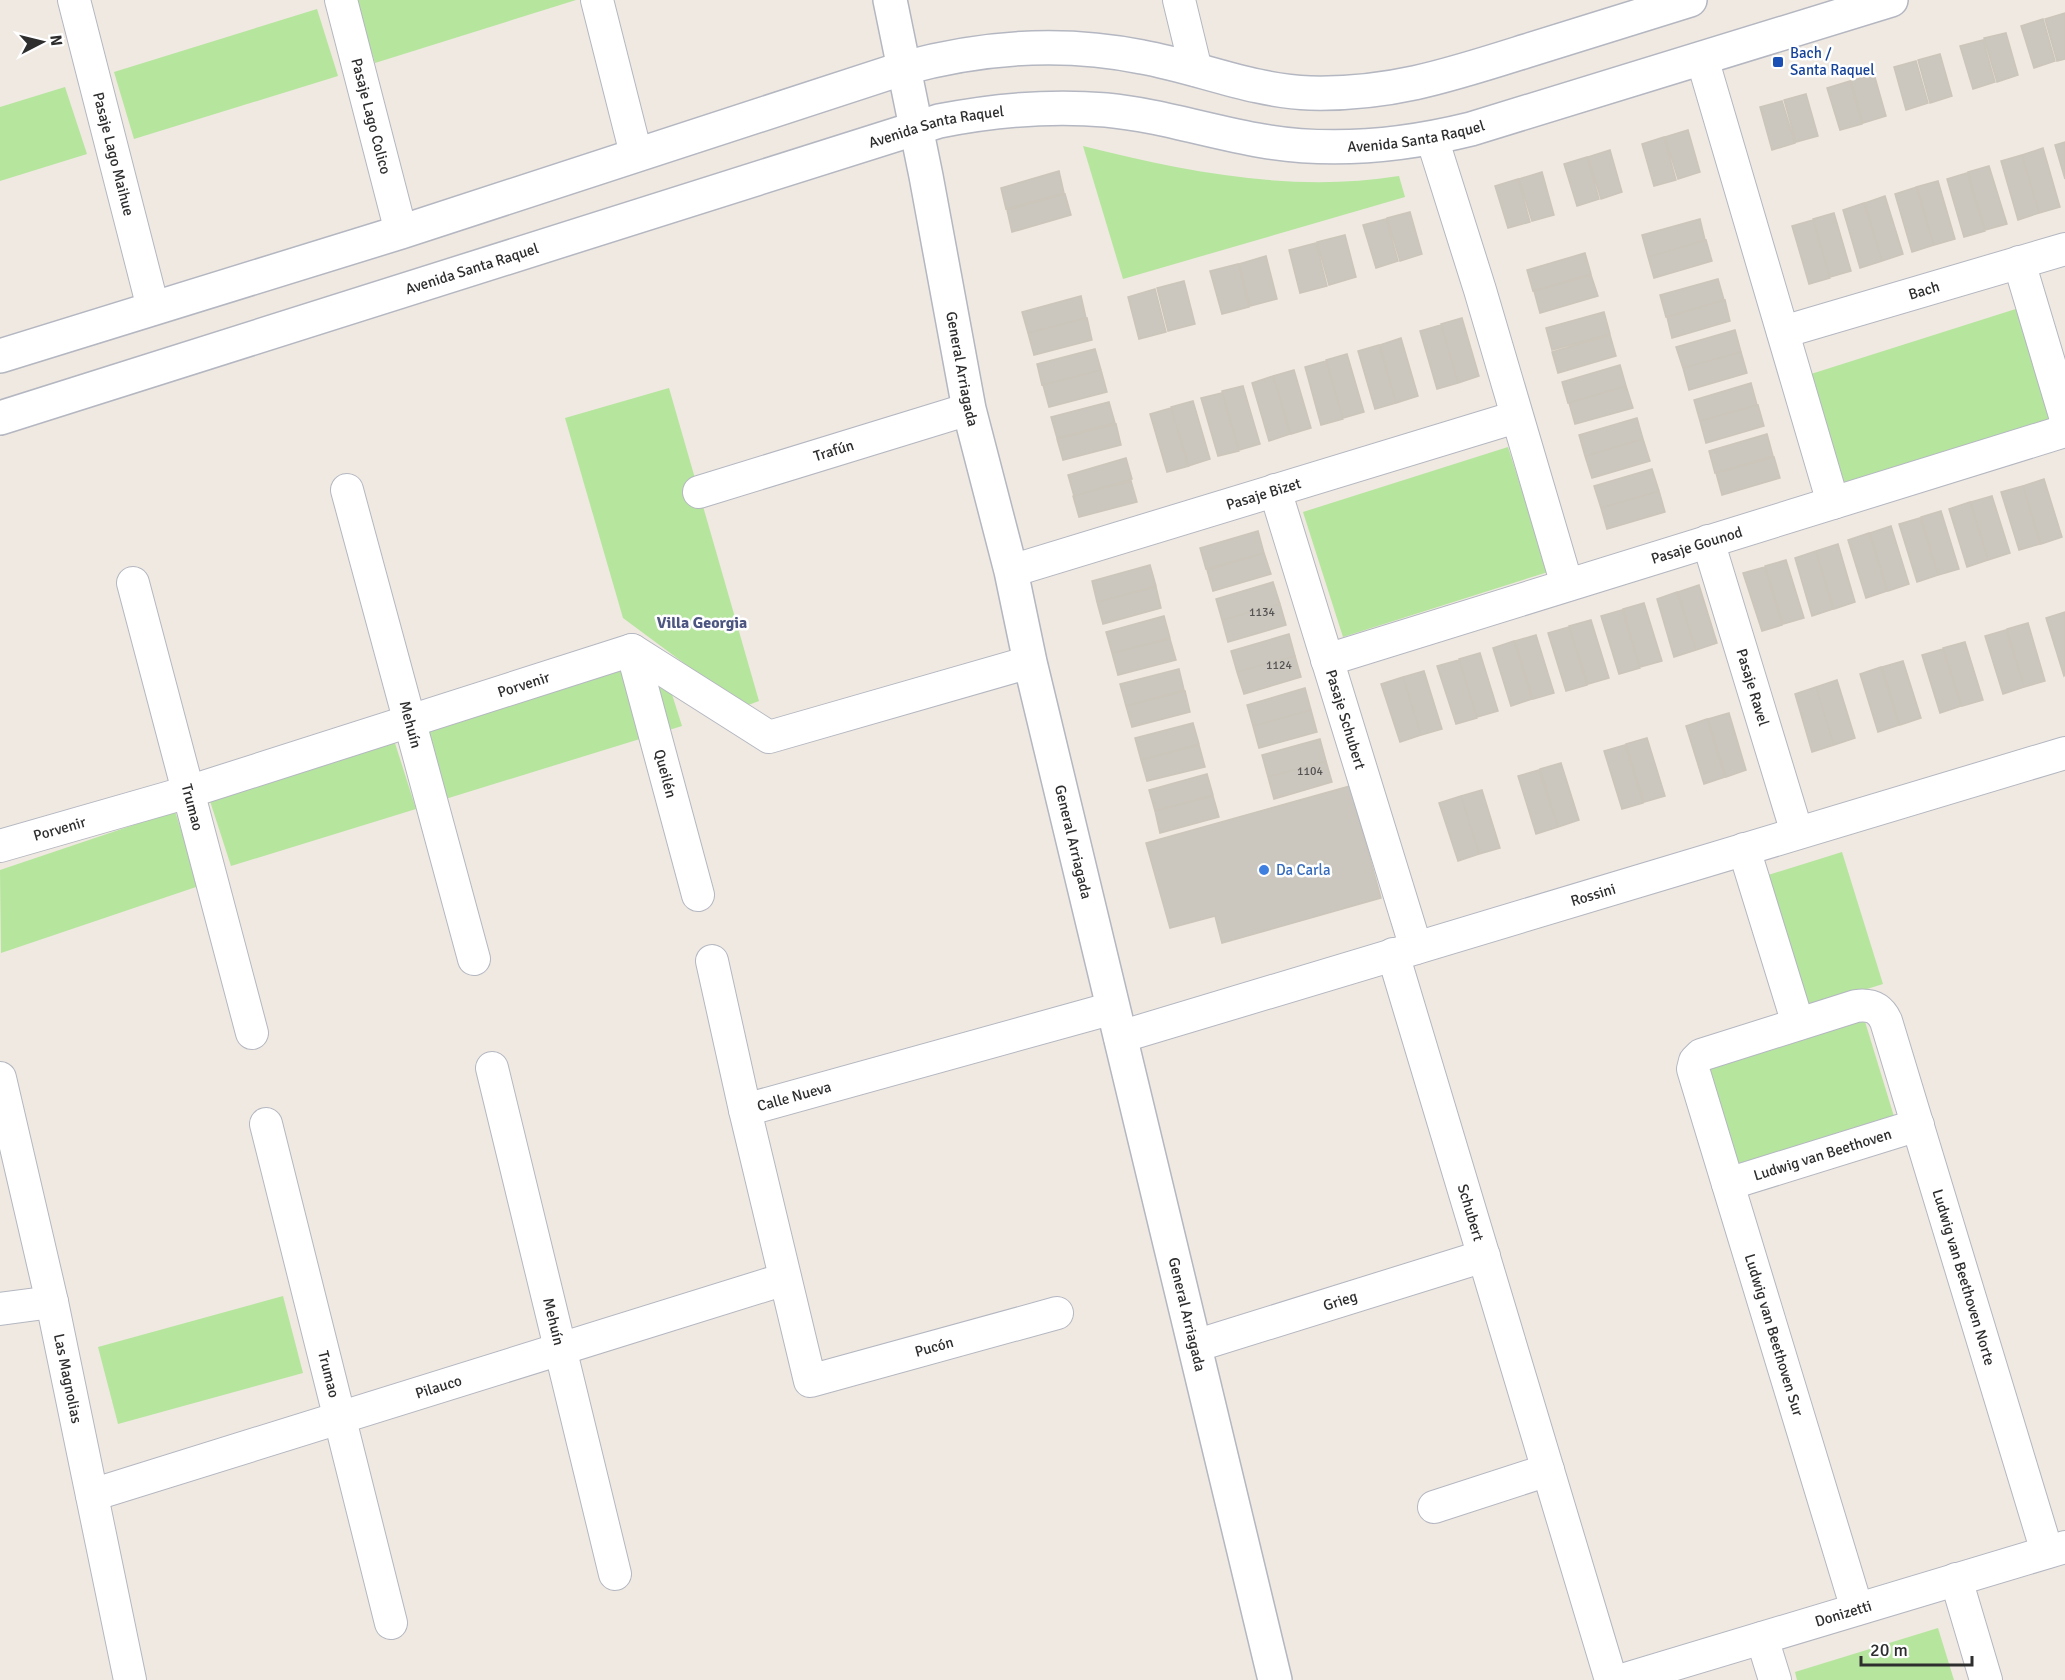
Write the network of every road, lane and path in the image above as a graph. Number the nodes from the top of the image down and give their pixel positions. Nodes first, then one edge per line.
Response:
1 (74, 0) edge
2 (341, 0) edge
3 (597, 0) edge
4 (890, 0) edge
5 (1179, 0) edge
6 (1690, 0) edge
7 (1891, 0) edge
8 (1628, 9) edge
9 (1702, 58) junction
10 (904, 68) junction
11 (1196, 70) junction
12 (916, 129) junction
13 (1432, 138) junction
14 (636, 154) junction
15 (401, 232) junction
16 (2065, 249) edge
17 (2019, 262) junction
18 (153, 308) junction
19 (1783, 332) junction
20 (0, 356) edge
21 (969, 409) junction
22 (2065, 416) edge
23 (1516, 417) junction
24 (0, 418) edge
25 (2065, 431) edge
26 (347, 490) dead end
27 (1275, 490) junction
28 (699, 492) dead end
29 (1833, 503) junction
30 (1708, 541) junction
31 (1011, 571) junction
32 (133, 583) dead end
33 (1567, 585) junction
34 (632, 650) junction
35 (1327, 660) junction
36 (1030, 662) junction
37 (410, 722) junction
38 (2065, 753) edge
39 (188, 792) junction
40 (1797, 833) junction
41 (0, 846) edge
42 (1744, 849) junction
43 (698, 895) dead end
44 (1405, 951) junction
45 (474, 958) dead end
46 (712, 962) dead end
47 (1117, 1022) junction
48 (1798, 1024) junction
49 (252, 1034) dead end
50 (492, 1068) dead end
51 (0, 1078) edge
52 (745, 1110) junction
53 (266, 1124) dead end
54 (1918, 1125) junction
55 (1728, 1184) junction
56 (1484, 1256) junction
57 (785, 1279) junction
58 (52, 1302) junction
59 (0, 1309) edge
60 (1057, 1313) dead end
61 (1195, 1346) junction
62 (560, 1349) junction
63 (810, 1381) joint
64 (339, 1418) junction
65 (1548, 1470) junction
66 (92, 1495) junction
67 (1434, 1507) dead end
68 (2056, 1549) edge
69 (615, 1574) dead end
70 (1956, 1579) junction
71 (1857, 1609) junction
72 (391, 1623) dead end
73 (1762, 1638) junction
74 (130, 1680) edge
75 (1275, 1680) edge
76 (1611, 1680) edge
77 (1622, 1680) edge
78 (1775, 1680) edge
79 (1986, 1680) edge

1 - 18 street, Pasaje Lago Maihue
2 - 15 street, Pasaje Lago Colico
3 - 14 street
4 - 10 main road, General Arriagada
5 - 11 street
6 - 8 main road
7 - 9 main road, Avenida Santa Raquel
8 - 11 main road
9 - 13 main road, Avenida Santa Raquel
9 - 19 street
10 - 11 main road
10 - 12 main road, General Arriagada
10 - 14 main road
12 - 13 main road, Avenida Santa Raquel
12 - 21 main road, General Arriagada
12 - 24 main road, Avenida Santa Raquel
13 - 23 street
14 - 15 main road
15 - 18 main road
16 - 17 street, Bach
17 - 19 street, Bach
17 - 22 street
18 - 20 main road
19 - 29 street
21 - 28 street, Trafún
21 - 31 main road, General Arriagada
23 - 27 street, Pasaje Bizet
23 - 33 street
25 - 29 street, Pasaje Gounod
26 - 37 street, Mehuín
27 - 31 street, Pasaje Bizet
27 - 35 street, Pasaje Schubert
29 - 30 street, Pasaje Gounod
30 - 33 street, Pasaje Gounod
30 - 40 street, Pasaje Ravel
31 - 36 main road, General Arriagada
32 - 39 street, Trumao
33 - 35 street, Pasaje Gounod
34 - 36 street
34 - 37 street, Porvenir
34 - 43 street, Queilén
35 - 44 street, Pasaje Schubert
36 - 47 main road, General Arriagada
37 - 39 street, Porvenir
37 - 45 street, Mehuín
38 - 40 street, Rossini
39 - 41 street, Porvenir
39 - 49 street, Trumao
40 - 42 street, Rossini
42 - 44 street, Rossini
42 - 48 street
44 - 47 street, Rossini
44 - 56 street, Schubert
46 - 52 street
47 - 52 street, Calle Nueva
47 - 61 main road, General Arriagada
48 - 54 street, Ludwig van Beethoven Norte
48 - 55 street, Ludwig van Beethoven Sur
50 - 62 street, Mehuín
51 - 58 street, Las Magnolias
52 - 57 street, Calle Nueva
53 - 64 street, Trumao
54 - 55 street, Ludwig van Beethoven
54 - 68 street, Ludwig van Beethoven Norte
55 - 71 street, Ludwig van Beethoven Sur
56 - 61 street, Grieg
56 - 65 street, Schubert
57 - 62 street, Pilauco
57 - 63 street, Calle Nueva
58 - 59 street
58 - 66 street, Las Magnolias
60 - 63 street, Pucón
61 - 75 main road, General Arriagada
62 - 64 street, Pilauco
62 - 69 street, Mehuín
64 - 66 street, Pilauco
64 - 72 street, Trumao
65 - 67 street
65 - 76 street, Schubert
66 - 74 street, Las Magnolias
68 - 70 street, Donizetti
70 - 71 street, Donizetti
70 - 79 street
71 - 73 street, Donizetti
73 - 77 street, Donizetti
73 - 78 street

